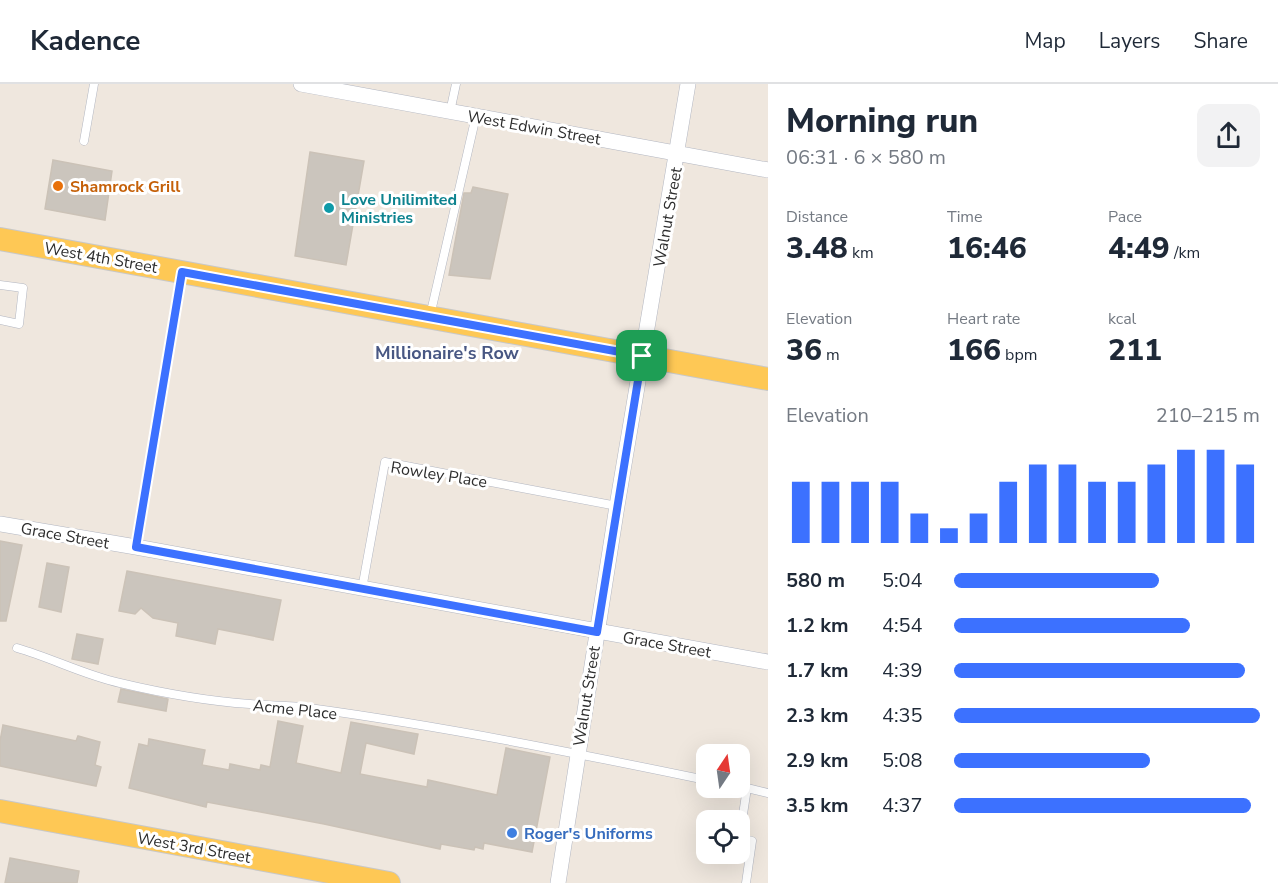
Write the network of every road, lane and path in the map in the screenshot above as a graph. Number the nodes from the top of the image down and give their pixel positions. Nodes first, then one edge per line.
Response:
1 (94, 84) edge
2 (301, 84) edge
3 (456, 84) edge
4 (688, 84) edge
5 (450, 111) junction
6 (476, 116) junction
7 (84, 141) dead end
8 (678, 153) junction
9 (768, 170) edge
10 (0, 239) edge
11 (182, 272) junction
12 (0, 285) edge
13 (429, 317) junction
14 (0, 320) edge
15 (642, 356) junction
16 (768, 379) edge
17 (616, 506) junction
18 (0, 524) edge
19 (136, 547) junction
20 (362, 589) junction
21 (597, 632) junction
22 (17, 648) dead end
23 (768, 662) edge
24 (577, 754) junction
25 (696, 778) edge
26 (750, 789) edge
27 (768, 793) edge
28 (0, 811) edge
29 (750, 840) edge
30 (750, 855) edge
31 (749, 864) edge
32 (389, 883) edge
33 (558, 883) edge
34 (746, 883) edge

1 - 7 lane
2 - 5 street, West Edwin Street
3 - 5 lane
4 - 8 street, Walnut Street
5 - 6 street, West Edwin Street
6 - 8 street, West Edwin Street
6 - 13 lane
8 - 9 street, West Edwin Street
8 - 15 street, Walnut Street
10 - 11 main road, West 4th Street
11 - 13 main road, West 4th Street
11 - 19 lane
12 - 14 lane
13 - 15 main road, West 4th Street
15 - 16 main road, West 4th Street
15 - 17 street, Walnut Street
17 - 20 lane, Rowley Place
17 - 21 street, Walnut Street
18 - 19 street, Grace Street
19 - 20 street, Grace Street
20 - 21 street, Grace Street
21 - 23 street, Grace Street
21 - 24 street, Walnut Street
22 - 24 lane, Acme Place
24 - 25 lane, Acme Place
24 - 33 street, Walnut Street
26 - 27 lane
28 - 32 main road, West 3rd Street
29 - 30 lane
31 - 34 lane

